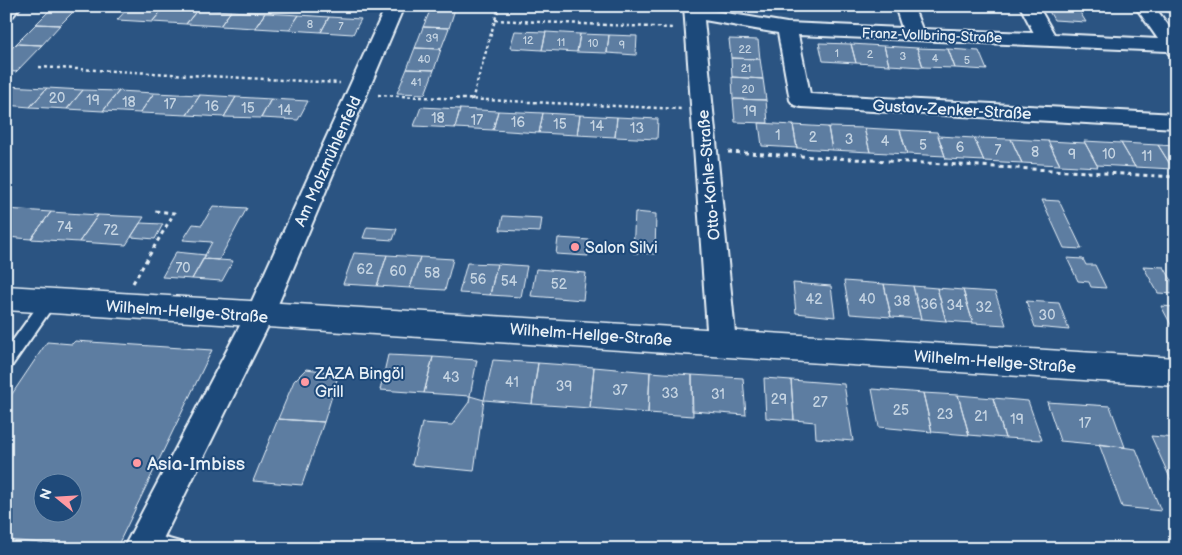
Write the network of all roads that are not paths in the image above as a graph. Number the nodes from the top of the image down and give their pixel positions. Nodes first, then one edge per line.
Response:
1 (12, 6) edge
2 (904, 6) edge
3 (1029, 6) edge
4 (1144, 6) edge
5 (394, 10) edge
6 (6, 12) edge
7 (694, 16) edge
8 (787, 29) junction
9 (914, 34) junction
10 (1047, 40) junction
11 (1174, 48) edge
12 (1176, 121) edge
13 (6, 298) edge
14 (49, 301) junction
15 (258, 316) junction
16 (722, 343) junction
17 (6, 362) edge
18 (1176, 372) edge
19 (142, 545) edge
20 (177, 549) edge

1 - 6 street
2 - 9 street
3 - 10 street
4 - 11 street
5 - 15 street, Am Malzmühlenfeld
7 - 8 street, Franz-Vollbring-Straße
7 - 16 street, Otto-Kohle-Straße
8 - 9 street, Franz-Vollbring-Straße
8 - 12 street, Gustav-Zenker-Straße
9 - 10 street, Franz-Vollbring-Straße
10 - 11 street, Franz-Vollbring-Straße
13 - 14 main road, Wilhelm-Hellge-Straße
14 - 15 main road, Wilhelm-Hellge-Straße
14 - 17 lane
15 - 16 main road, Wilhelm-Hellge-Straße
15 - 19 street, Am Malzmühlenfeld
16 - 18 main road, Wilhelm-Hellge-Straße
19 - 20 lane

